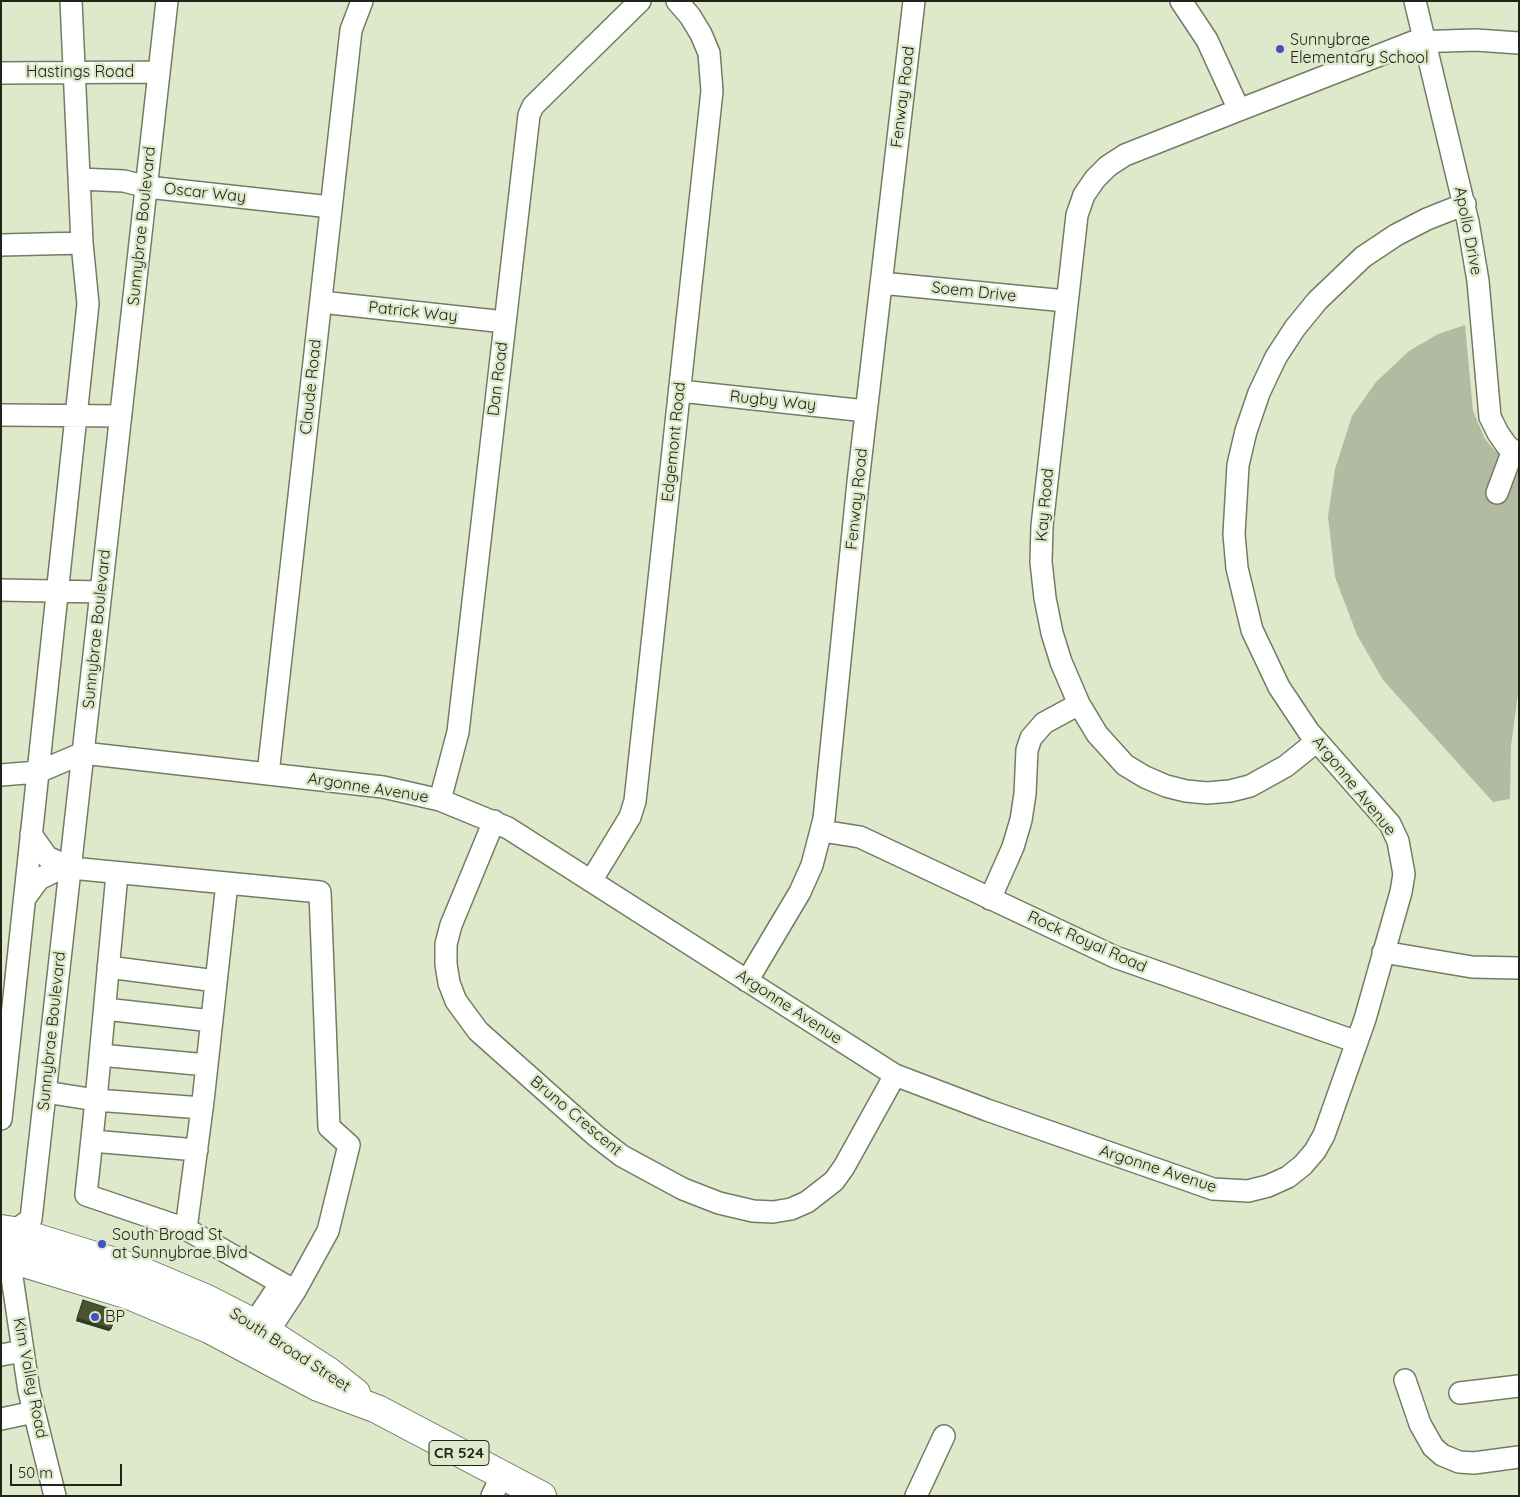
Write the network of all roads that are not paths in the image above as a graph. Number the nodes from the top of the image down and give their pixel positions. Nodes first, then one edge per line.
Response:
1 (71, 1) edge
2 (166, 1) edge
3 (362, 1) edge
4 (640, 1) edge
5 (676, 1) edge
6 (914, 1) edge
7 (1181, 1) edge
8 (1415, 1) edge
9 (1425, 42) junction
10 (1519, 43) edge
11 (74, 71) junction
12 (159, 72) junction
13 (1, 73) edge
14 (1239, 110) junction
15 (80, 179) junction
16 (146, 187) junction
17 (1465, 204) junction
18 (331, 207) junction
19 (82, 243) junction
20 (1, 244) edge
21 (881, 283) junction
22 (1066, 301) junction
23 (320, 302) junction
24 (505, 322) junction
25 (680, 391) junction
26 (866, 412) junction
27 (1, 415) edge
28 (77, 415) junction
29 (121, 416) junction
30 (1516, 453) edge
31 (1497, 493) dead end
32 (1, 590) edge
33 (58, 590) junction
34 (101, 592) junction
35 (1079, 704) junction
36 (1317, 741) junction
37 (83, 753) junction
38 (38, 772) junction
39 (268, 774) junction
40 (1, 775) edge
41 (440, 800) junction
42 (494, 821) junction
43 (822, 831) junction
44 (32, 834) junction
45 (70, 868) junction
46 (117, 874) junction
47 (591, 881) junction
48 (227, 883) junction
49 (25, 898) junction
50 (990, 898) junction
51 (1383, 952) junction
52 (108, 967) junction
53 (1519, 968) edge
54 (216, 981) junction
55 (747, 981) junction
56 (7, 1004) edge
57 (105, 1009) junction
58 (212, 1021) junction
59 (1357, 1042) junction
60 (100, 1056) junction
61 (207, 1065) junction
62 (895, 1074) junction
63 (45, 1092) junction
64 (96, 1100) junction
65 (202, 1108) junction
66 (1, 1119) edge
67 (92, 1141) junction
68 (197, 1150) junction
69 (6, 1227) edge
70 (186, 1229) junction
71 (5, 1257) edge
72 (288, 1287) junction
73 (207, 1299) junction
74 (209, 1329) junction
75 (254, 1334) junction
76 (23, 1351) junction
77 (1, 1355) edge
78 (1405, 1380) dead end
79 (1519, 1386) edge
80 (1460, 1393) dead end
81 (34, 1412) junction
82 (1, 1420) edge
83 (944, 1436) dead end
84 (1519, 1457) edge
85 (497, 1486) edge
86 (54, 1496) edge
87 (542, 1496) edge
88 (916, 1496) edge

1 - 11 street
2 - 12 street, Sunnybrae Boulevard
3 - 18 street, Claude Road
4 - 24 street, Dan Road
5 - 25 street, Edgemont Road
6 - 21 street, Fenway Road
7 - 14 street
8 - 9 street, Apollo Drive
9 - 10 street, Kay Road
9 - 14 street, Kay Road
9 - 17 street, Apollo Drive
11 - 12 street, Hastings Road
11 - 13 street, Hastings Road
11 - 15 street
12 - 16 street, Sunnybrae Boulevard
14 - 22 street, Kay Road
15 - 16 street, Oscar Way
15 - 19 street
16 - 18 street, Oscar Way
16 - 29 street, Sunnybrae Boulevard
17 - 30 street, Apollo Drive
17 - 36 street, Argonne Avenue
18 - 23 street, Claude Road
19 - 20 street
19 - 28 street
21 - 22 street, Soem Drive
21 - 26 street, Fenway Road
22 - 35 street, Kay Road
23 - 24 street, Patrick Way
23 - 39 street, Claude Road
24 - 41 street, Dan Road
25 - 26 street, Rugby Way
25 - 47 street, Edgemont Road
26 - 43 street, Fenway Road
27 - 28 street
28 - 29 street
28 - 33 street
29 - 34 street, Sunnybrae Boulevard
30 - 31 street
32 - 33 street
33 - 34 street
33 - 38 street
34 - 37 street, Sunnybrae Boulevard
35 - 36 street, Kay Road
35 - 50 street
36 - 51 street, Argonne Avenue
37 - 38 street, Argonne Avenue
37 - 39 street, Argonne Avenue
37 - 45 street, Sunnybrae Boulevard
38 - 40 street, Argonne Avenue
38 - 44 street
39 - 41 street, Argonne Avenue
41 - 42 street, Argonne Avenue
42 - 47 street, Argonne Avenue
42 - 62 street, Bruno Crescent
43 - 50 street, Rock Royal Road
43 - 55 street, Fenway Road
44 - 45 street
44 - 49 street
45 - 46 street
45 - 49 street
45 - 63 street, Sunnybrae Boulevard
46 - 48 street
46 - 52 street
47 - 55 street, Argonne Avenue
48 - 54 street
48 - 72 street
49 - 56 street
50 - 59 street, Rock Royal Road
51 - 53 street
51 - 59 street, Argonne Avenue
52 - 54 street
52 - 57 street
54 - 58 street
55 - 62 street, Argonne Avenue
56 - 66 street
57 - 58 street
57 - 60 street
58 - 61 street
59 - 62 street, Argonne Avenue
60 - 61 street
60 - 64 street
61 - 65 street
63 - 64 street
63 - 69 street, Sunnybrae Boulevard
64 - 65 street
64 - 67 street
65 - 68 street
67 - 68 street
67 - 70 street
68 - 70 street
69 - 71 street, Kim Valley Road
69 - 73 main road, South Broad Street / CR 524
70 - 72 street
71 - 74 main road, South Broad Street / CR 524
71 - 76 street, Kim Valley Road
72 - 75 street
73 - 74 main road
73 - 75 main road, South Broad Street / CR 524
74 - 75 main road, South Broad Street / CR 524
75 - 85 main road, South Broad Street / CR 524
76 - 77 street
76 - 81 street, Kim Valley Road
78 - 84 street
79 - 80 street
81 - 82 street
81 - 86 street, Kim Valley Road
83 - 88 street
85 - 87 main road, South Broad Street / CR 524

